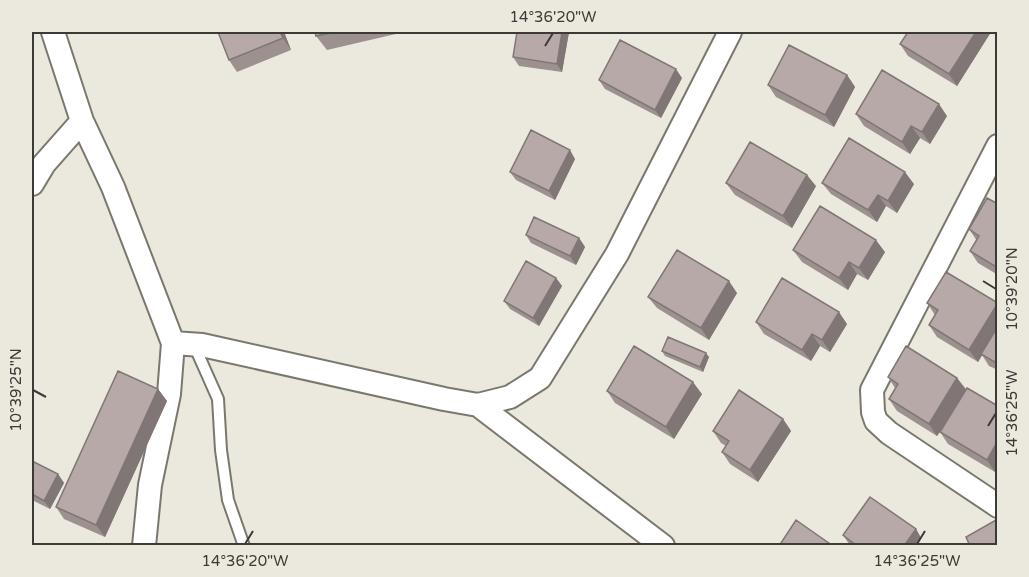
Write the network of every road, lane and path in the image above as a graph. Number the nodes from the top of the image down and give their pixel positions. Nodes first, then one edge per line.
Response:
1 (53, 32) edge
2 (730, 32) edge
3 (82, 121) junction
4 (998, 146) edge
5 (32, 184) edge
6 (183, 344) junction
7 (478, 405) junction
8 (998, 506) edge
9 (144, 546) edge
10 (244, 546) edge
11 (663, 546) edge

1 - 3 street
2 - 7 street
3 - 5 street
3 - 6 street
4 - 8 street
6 - 7 street
6 - 9 street
6 - 10 lane
7 - 11 street

